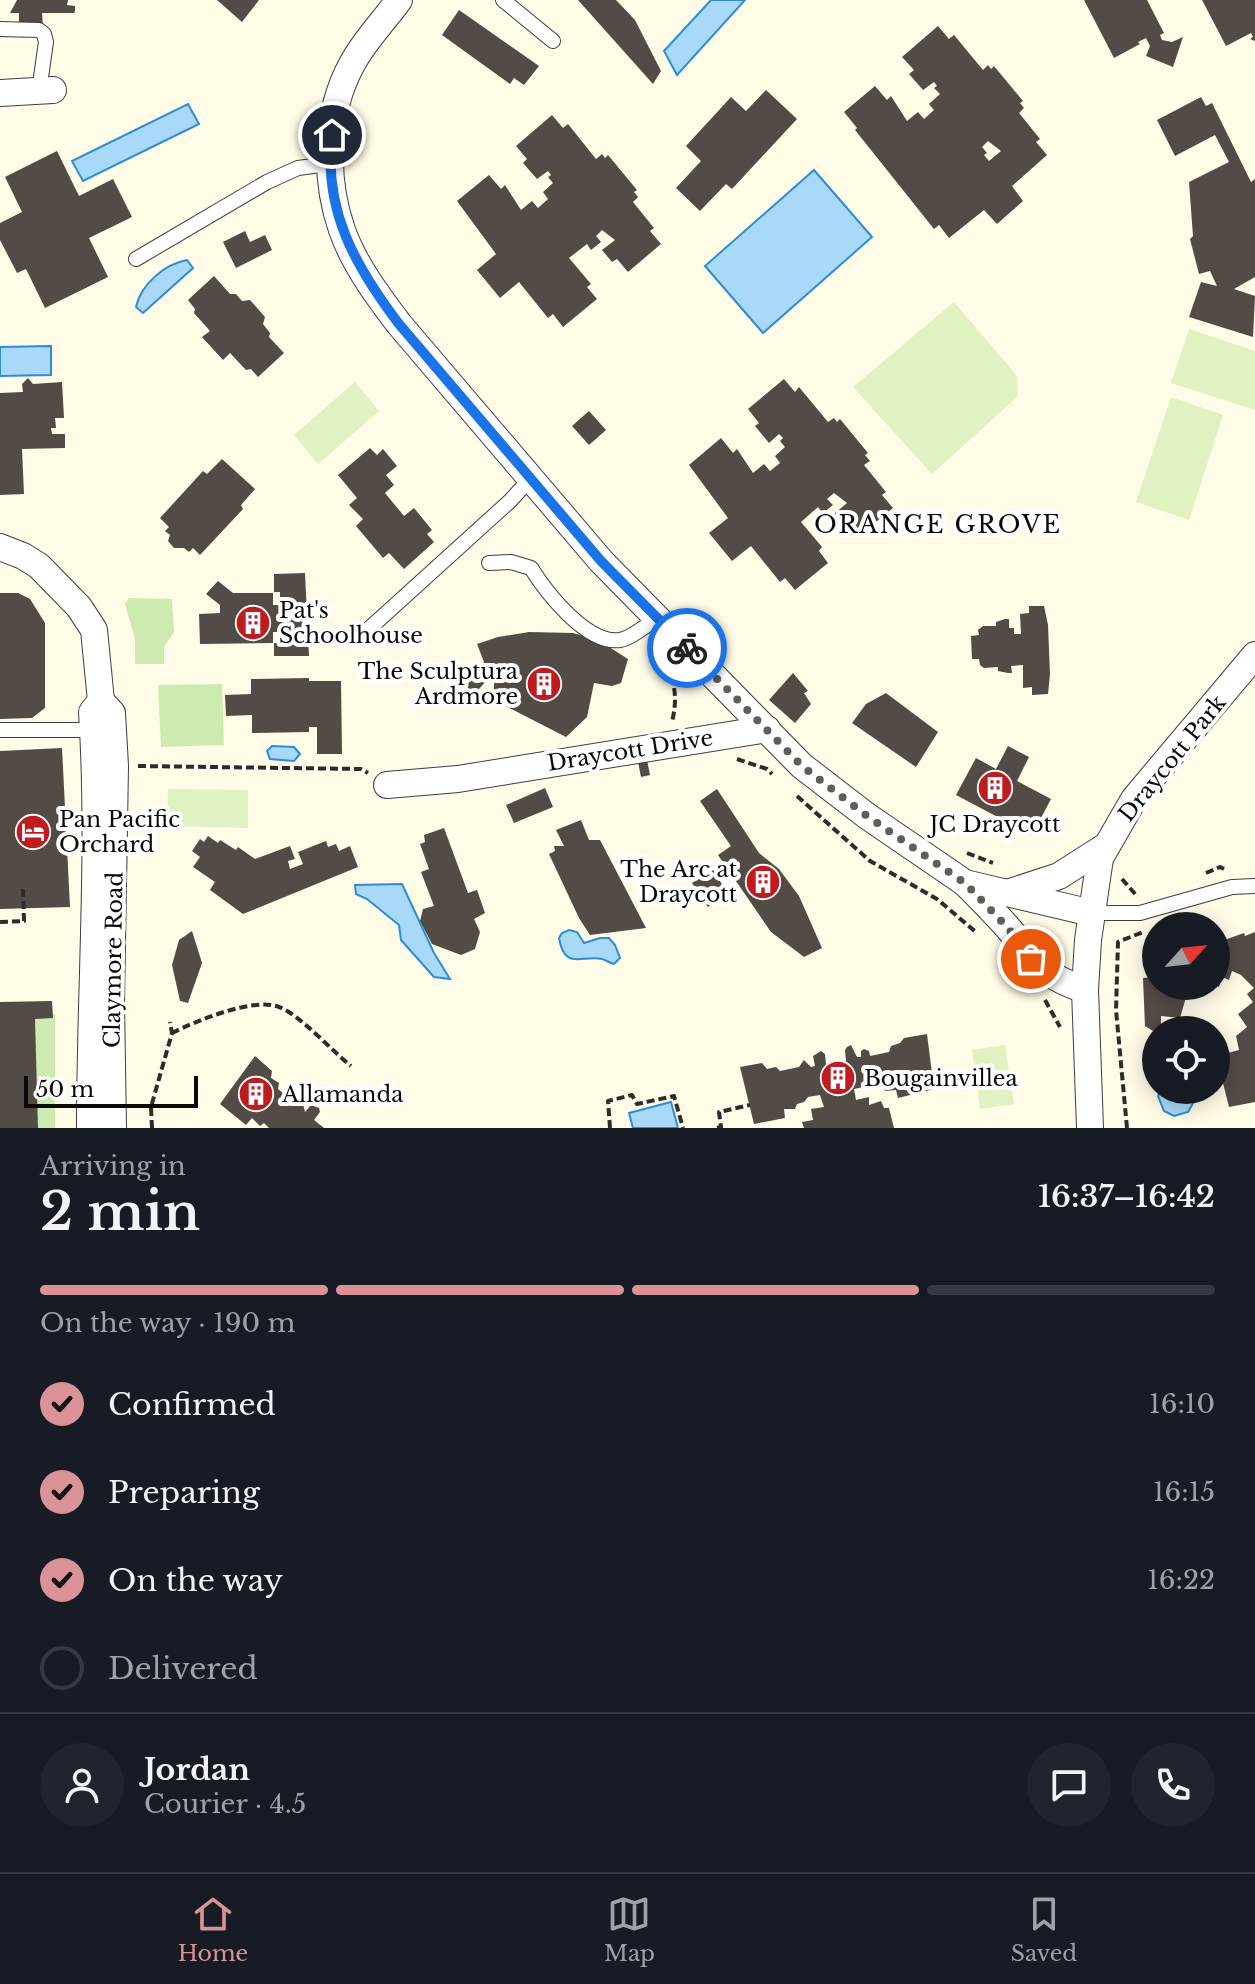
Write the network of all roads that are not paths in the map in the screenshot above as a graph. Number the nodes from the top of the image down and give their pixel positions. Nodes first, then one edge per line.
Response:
1 (399, 0) edge
2 (503, 0) edge
3 (0, 29) edge
4 (553, 41) dead end
5 (46, 90) joint
6 (0, 93) edge
7 (328, 164) junction
8 (136, 259) dead end
9 (531, 478) junction
10 (0, 547) edge
11 (489, 563) dead end
12 (650, 623) junction
13 (361, 636) dead end
14 (1255, 655) edge
15 (767, 729) junction
16 (0, 730) edge
17 (103, 730) junction
18 (387, 785) road end
19 (1106, 846) junction
20 (965, 883) junction
21 (1255, 886) edge
22 (1007, 893) junction
23 (1092, 913) junction
24 (1085, 990) junction
25 (90, 1128) edge
26 (113, 1128) edge
27 (1090, 1128) edge

1 - 7 street
2 - 4 lane
3 - 5 lane
5 - 6 street
7 - 8 lane
7 - 9 street
9 - 12 street
9 - 13 lane
10 - 17 street, Claymore Road
11 - 12 lane
12 - 15 street
14 - 19 street, Draycott Park
15 - 18 street, Draycott Drive
15 - 20 street
16 - 17 lane
17 - 25 street, Claymore Road
17 - 26 street, Claymore Road
19 - 22 street
19 - 23 street, Draycott Park
20 - 22 street
20 - 24 street
21 - 23 lane
22 - 23 street
23 - 24 street
24 - 27 street

